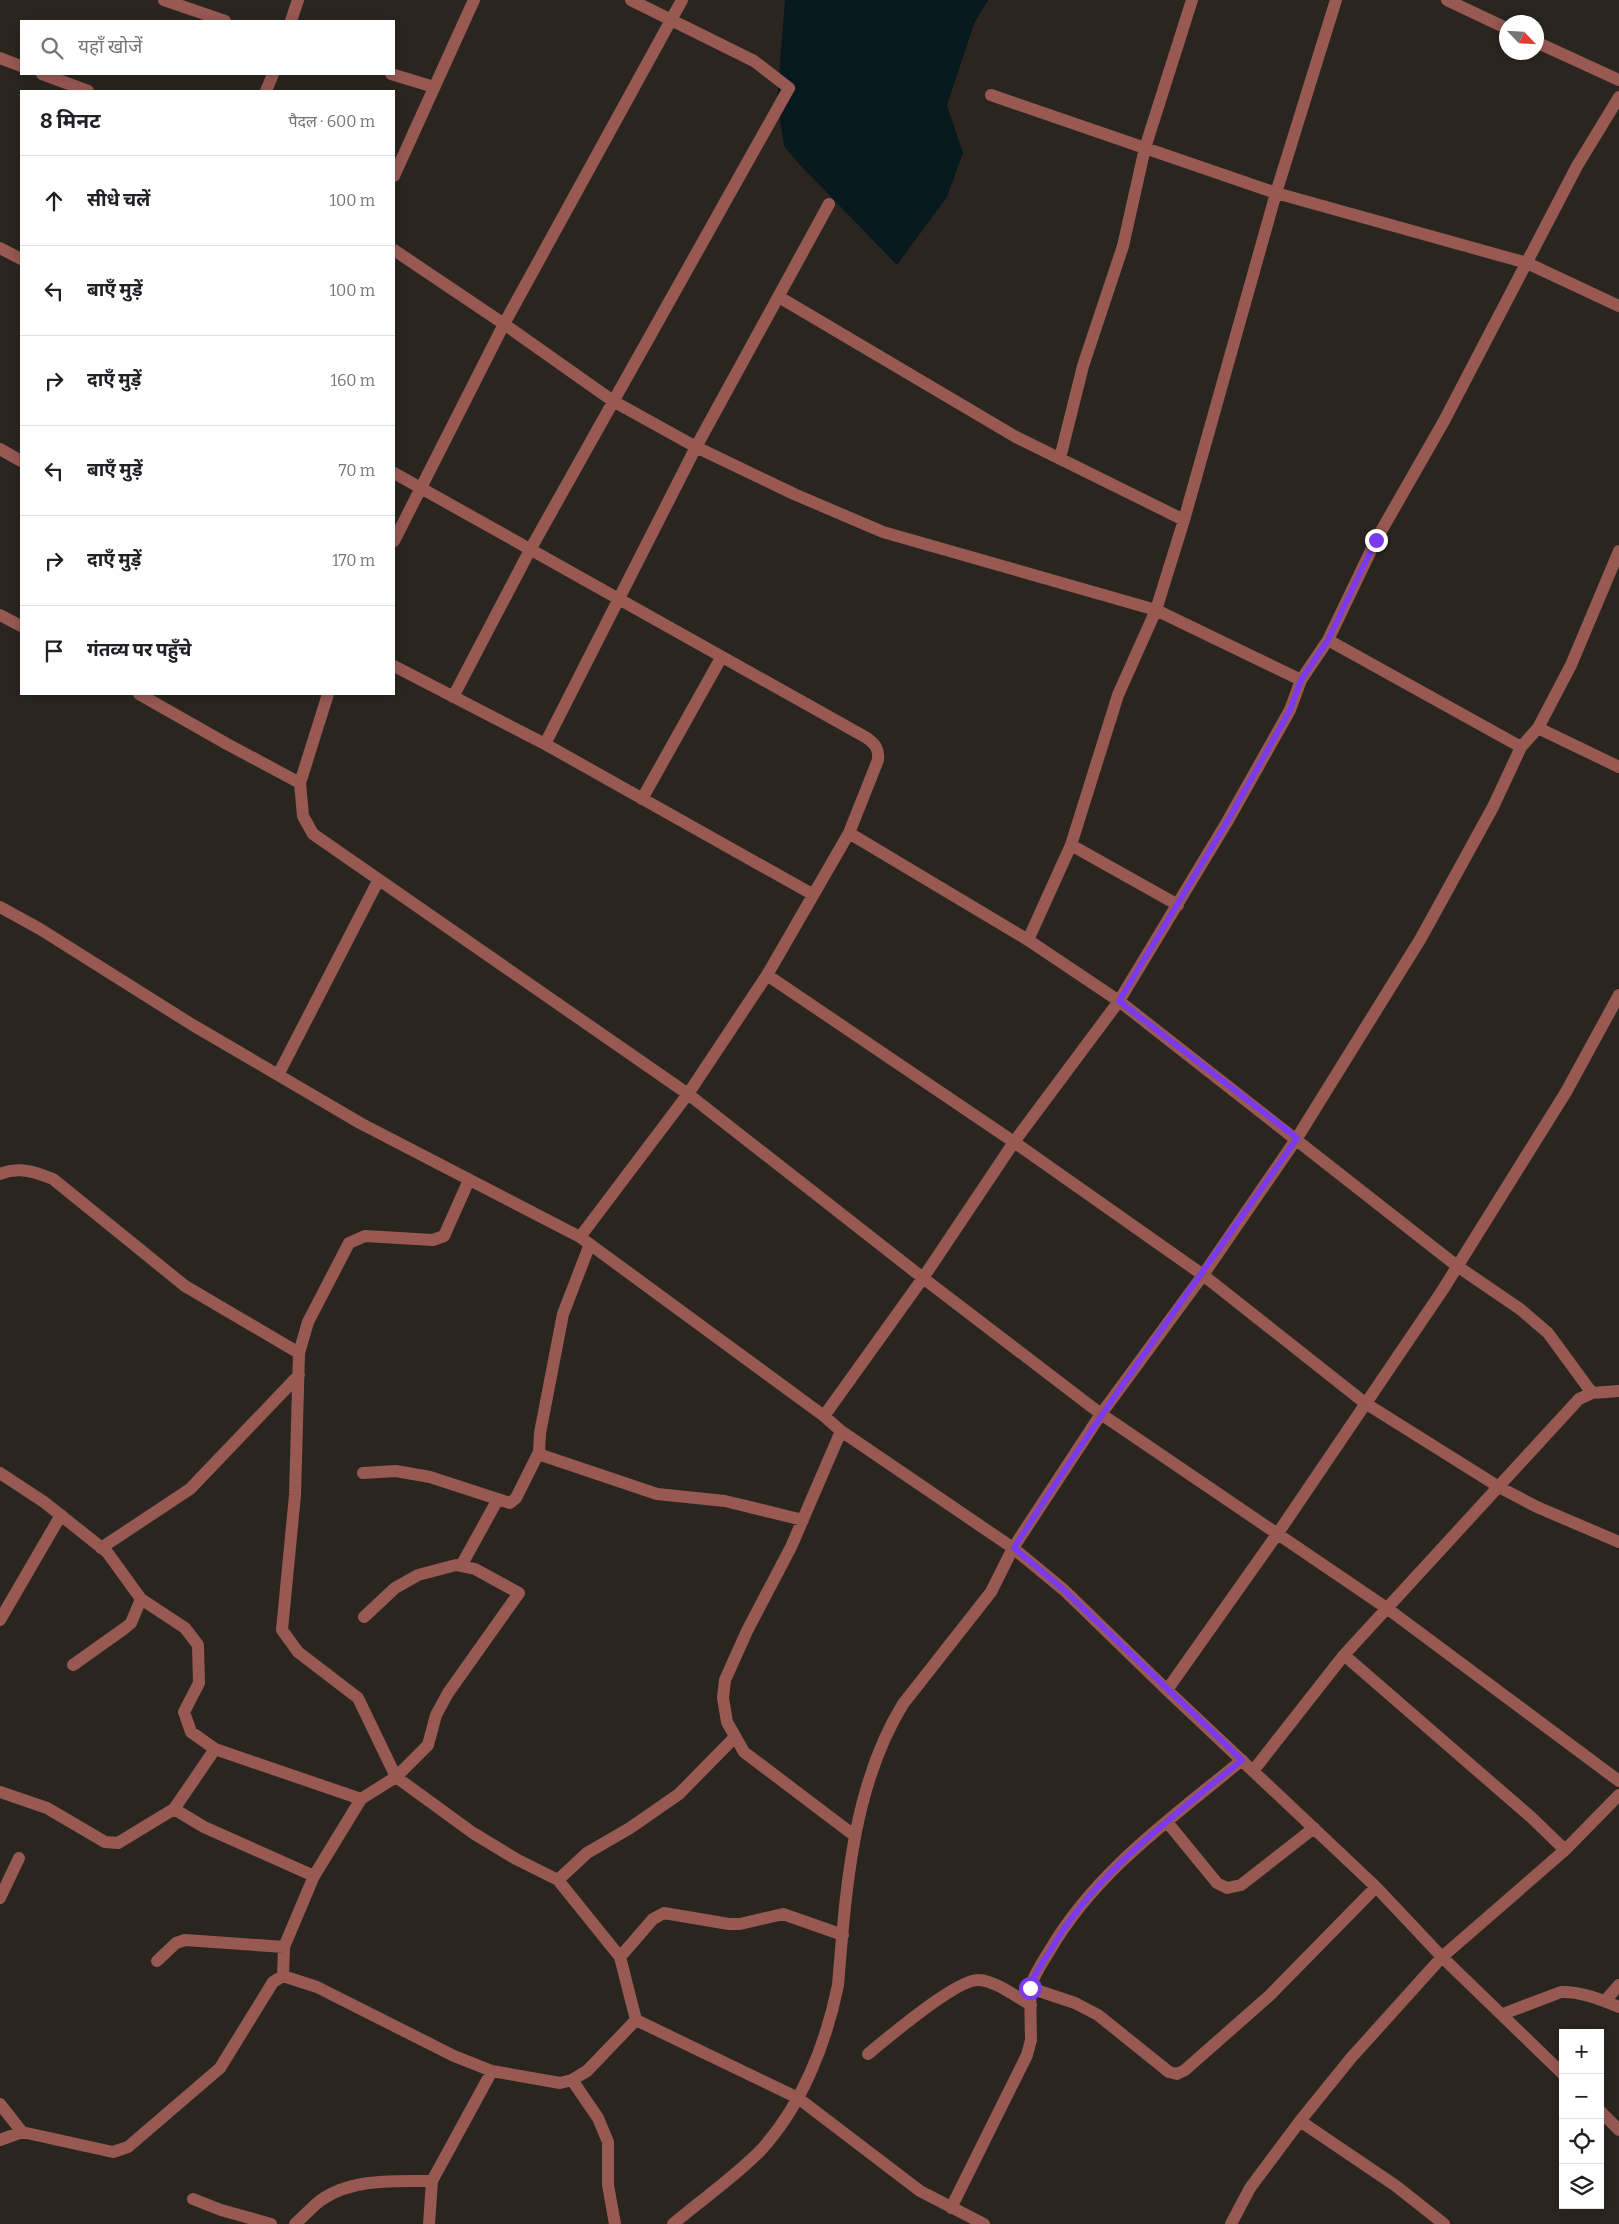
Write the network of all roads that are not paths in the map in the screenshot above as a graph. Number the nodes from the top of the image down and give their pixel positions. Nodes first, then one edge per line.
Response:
1 (164, 0) edge
2 (298, 0) edge
3 (474, 0) edge
4 (631, 0) edge
5 (682, 0) edge
6 (1192, 0) edge
7 (1336, 0) edge
8 (1447, 0) edge
9 (223, 20) edge
10 (291, 20) edge
11 (671, 20) junction
12 (1499, 25) edge
13 (1544, 46) edge
14 (0, 58) edge
15 (20, 66) edge
16 (45, 75) edge
17 (273, 75) edge
18 (394, 75) edge
19 (1619, 80) edge
20 (434, 87) junction
21 (85, 90) edge
22 (266, 90) edge
23 (991, 95) dead end
24 (1619, 97) edge
25 (1144, 148) junction
26 (395, 174) edge
27 (1276, 193) junction
28 (829, 204) dead end
29 (0, 248) edge
30 (395, 251) edge
31 (20, 258) edge
32 (1527, 263) junction
33 (779, 297) junction
34 (1619, 306) edge
35 (504, 324) junction
36 (613, 401) junction
37 (696, 447) junction
38 (0, 449) edge
39 (1060, 458) junction
40 (20, 460) edge
41 (395, 474) edge
42 (421, 488) junction
43 (1184, 520) junction
44 (395, 539) edge
45 (530, 550) junction
46 (1619, 551) edge
47 (618, 599) junction
48 (1156, 610) junction
49 (0, 615) edge
50 (20, 625) edge
51 (1328, 640) junction
52 (721, 658) junction
53 (395, 667) edge
54 (1301, 680) junction
55 (142, 695) edge
56 (328, 695) edge
57 (453, 697) junction
58 (1538, 728) junction
59 (545, 744) junction
60 (1521, 747) junction
61 (1619, 767) edge
62 (300, 783) junction
63 (642, 799) junction
64 (849, 833) junction
65 (1071, 845) junction
66 (378, 881) junction
67 (812, 894) junction
68 (1178, 905) junction
69 (0, 907) edge
70 (1028, 940) junction
71 (767, 975) junction
72 (1619, 995) edge
73 (1119, 1001) junction
74 (278, 1075) junction
75 (688, 1094) junction
76 (1297, 1138) junction
77 (1014, 1142) junction
78 (0, 1174) edge
79 (469, 1180) junction
80 (585, 1240) junction
81 (1457, 1266) junction
82 (1202, 1275) junction
83 (923, 1278) junction
84 (299, 1353) junction
85 (299, 1375) junction
86 (1619, 1391) edge
87 (1592, 1393) junction
88 (1365, 1403) junction
89 (1101, 1414) junction
90 (824, 1416) junction
91 (841, 1431) junction
92 (539, 1452) junction
93 (0, 1473) edge
94 (363, 1473) dead end
95 (1499, 1487) junction
96 (498, 1499) junction
97 (61, 1515) junction
98 (803, 1520) junction
99 (1278, 1533) junction
100 (1619, 1542) edge
101 (102, 1548) junction
102 (1014, 1548) junction
103 (461, 1566) junction
104 (141, 1599) junction
105 (1388, 1609) junction
106 (364, 1617) dead end
107 (0, 1620) edge
108 (1344, 1655) junction
109 (73, 1665) dead end
110 (1167, 1690) junction
111 (734, 1738) junction
112 (215, 1749) junction
113 (1242, 1760) junction
114 (1253, 1771) junction
115 (396, 1777) junction
116 (1619, 1781) edge
117 (0, 1792) edge
118 (1619, 1795) edge
119 (362, 1799) junction
120 (174, 1809) junction
121 (1167, 1822) junction
122 (1314, 1828) junction
123 (855, 1836) junction
124 (1565, 1850) junction
125 (19, 1858) dead end
126 (314, 1876) junction
127 (558, 1880) junction
128 (1376, 1887) junction
129 (0, 1898) edge
130 (843, 1935) junction
131 (284, 1947) junction
132 (620, 1957) junction
133 (1442, 1957) junction
134 (157, 1961) dead end
135 (284, 1976) junction
136 (1619, 1985) edge
137 (1030, 1988) junction
138 (1605, 2001) junction
139 (1031, 2005) junction
140 (1619, 2008) edge
141 (1503, 2014) junction
142 (636, 2020) junction
143 (868, 2054) dead end
144 (1559, 2070) edge
145 (492, 2071) junction
146 (572, 2080) junction
147 (798, 2098) junction
148 (0, 2104) edge
149 (1604, 2115) edge
150 (1300, 2121) junction
151 (1619, 2130) edge
152 (22, 2132) junction
153 (0, 2140) edge
154 (432, 2181) junction
155 (193, 2199) dead end
156 (951, 2208) junction
157 (271, 2224) edge
158 (295, 2224) edge
159 (429, 2224) edge
160 (616, 2224) edge
161 (673, 2224) edge
162 (984, 2224) edge
163 (1231, 2224) edge
164 (1444, 2224) edge

1 - 9 street
2 - 10 street
3 - 20 street
4 - 11 street
5 - 11 street
6 - 25 street
7 - 27 street
8 - 12 street
11 - 35 street
11 - 36 street
13 - 19 street
14 - 15 street
16 - 21 street
17 - 22 street
18 - 20 street
20 - 26 street
23 - 25 street
24 - 32 street
25 - 27 street
25 - 39 street
27 - 32 street
27 - 43 street
28 - 33 street
29 - 31 street
30 - 35 street
32 - 34 street
32 - 51 street
33 - 37 street
33 - 39 street
35 - 36 street
35 - 42 street
36 - 37 street
36 - 45 street
37 - 47 street
37 - 48 street
38 - 40 street
39 - 43 street
41 - 42 street
42 - 44 street
42 - 45 street
43 - 48 street
45 - 47 street
45 - 57 street
46 - 58 street
47 - 52 street
47 - 59 street
48 - 54 street
48 - 65 street
49 - 50 street
51 - 54 street
51 - 60 street
52 - 63 street
52 - 64 street
53 - 57 street
54 - 68 street
55 - 62 street
56 - 62 street
57 - 59 street
58 - 60 street
58 - 61 street
59 - 63 street
60 - 76 street
62 - 66 street
63 - 67 street
64 - 67 street
64 - 70 street
65 - 68 street
65 - 70 street
66 - 74 street
66 - 75 street
67 - 71 street
68 - 73 street
69 - 74 street
70 - 73 street
71 - 75 street
71 - 77 street
72 - 81 street
73 - 76 street
73 - 77 street
74 - 79 street
75 - 80 street
75 - 83 street
76 - 81 street
76 - 82 street
77 - 82 street
77 - 83 street
78 - 84 street
79 - 80 street
79 - 84 street
80 - 90 street
80 - 92 street
81 - 87 street
81 - 88 street
82 - 88 street
82 - 89 street
83 - 89 street
83 - 90 street
84 - 85 street
85 - 101 street
85 - 115 street
86 - 87 street
87 - 95 street
88 - 95 street
88 - 99 street
89 - 99 street
89 - 102 street
90 - 91 street
91 - 98 street
91 - 102 street
92 - 96 street
92 - 98 street
93 - 97 street
94 - 96 street
95 - 100 street
95 - 105 street
96 - 103 street
97 - 101 street
97 - 107 street
98 - 111 street
99 - 105 street
99 - 110 street
101 - 104 street
102 - 110 street
102 - 123 street
103 - 106 street
103 - 115 street
104 - 109 street
104 - 112 street
105 - 108 street
105 - 116 street
108 - 114 street
108 - 124 street
110 - 113 street
111 - 123 street
111 - 127 street
112 - 119 street
112 - 120 street
113 - 114 street
113 - 121 street
114 - 122 street
115 - 119 street
115 - 127 street
117 - 120 street
118 - 124 street
119 - 126 street
120 - 126 street
121 - 122 street
121 - 137 street
122 - 128 street
123 - 130 street
124 - 133 street
125 - 129 street
126 - 131 street
127 - 132 street
128 - 133 street
128 - 137 street
130 - 132 street
130 - 147 street
131 - 134 street
131 - 135 street
132 - 142 street
133 - 141 street
133 - 150 street
135 - 145 street
135 - 152 street
136 - 138 street
137 - 139 street
138 - 140 street
138 - 141 street
139 - 143 street
139 - 156 street
141 - 144 street
142 - 146 street
142 - 147 street
145 - 146 street
145 - 154 street
146 - 160 street
147 - 156 street
147 - 161 street
148 - 152 street
149 - 151 street
150 - 163 street
150 - 164 street
152 - 153 street
154 - 158 street
154 - 159 street
155 - 157 street
156 - 162 street

